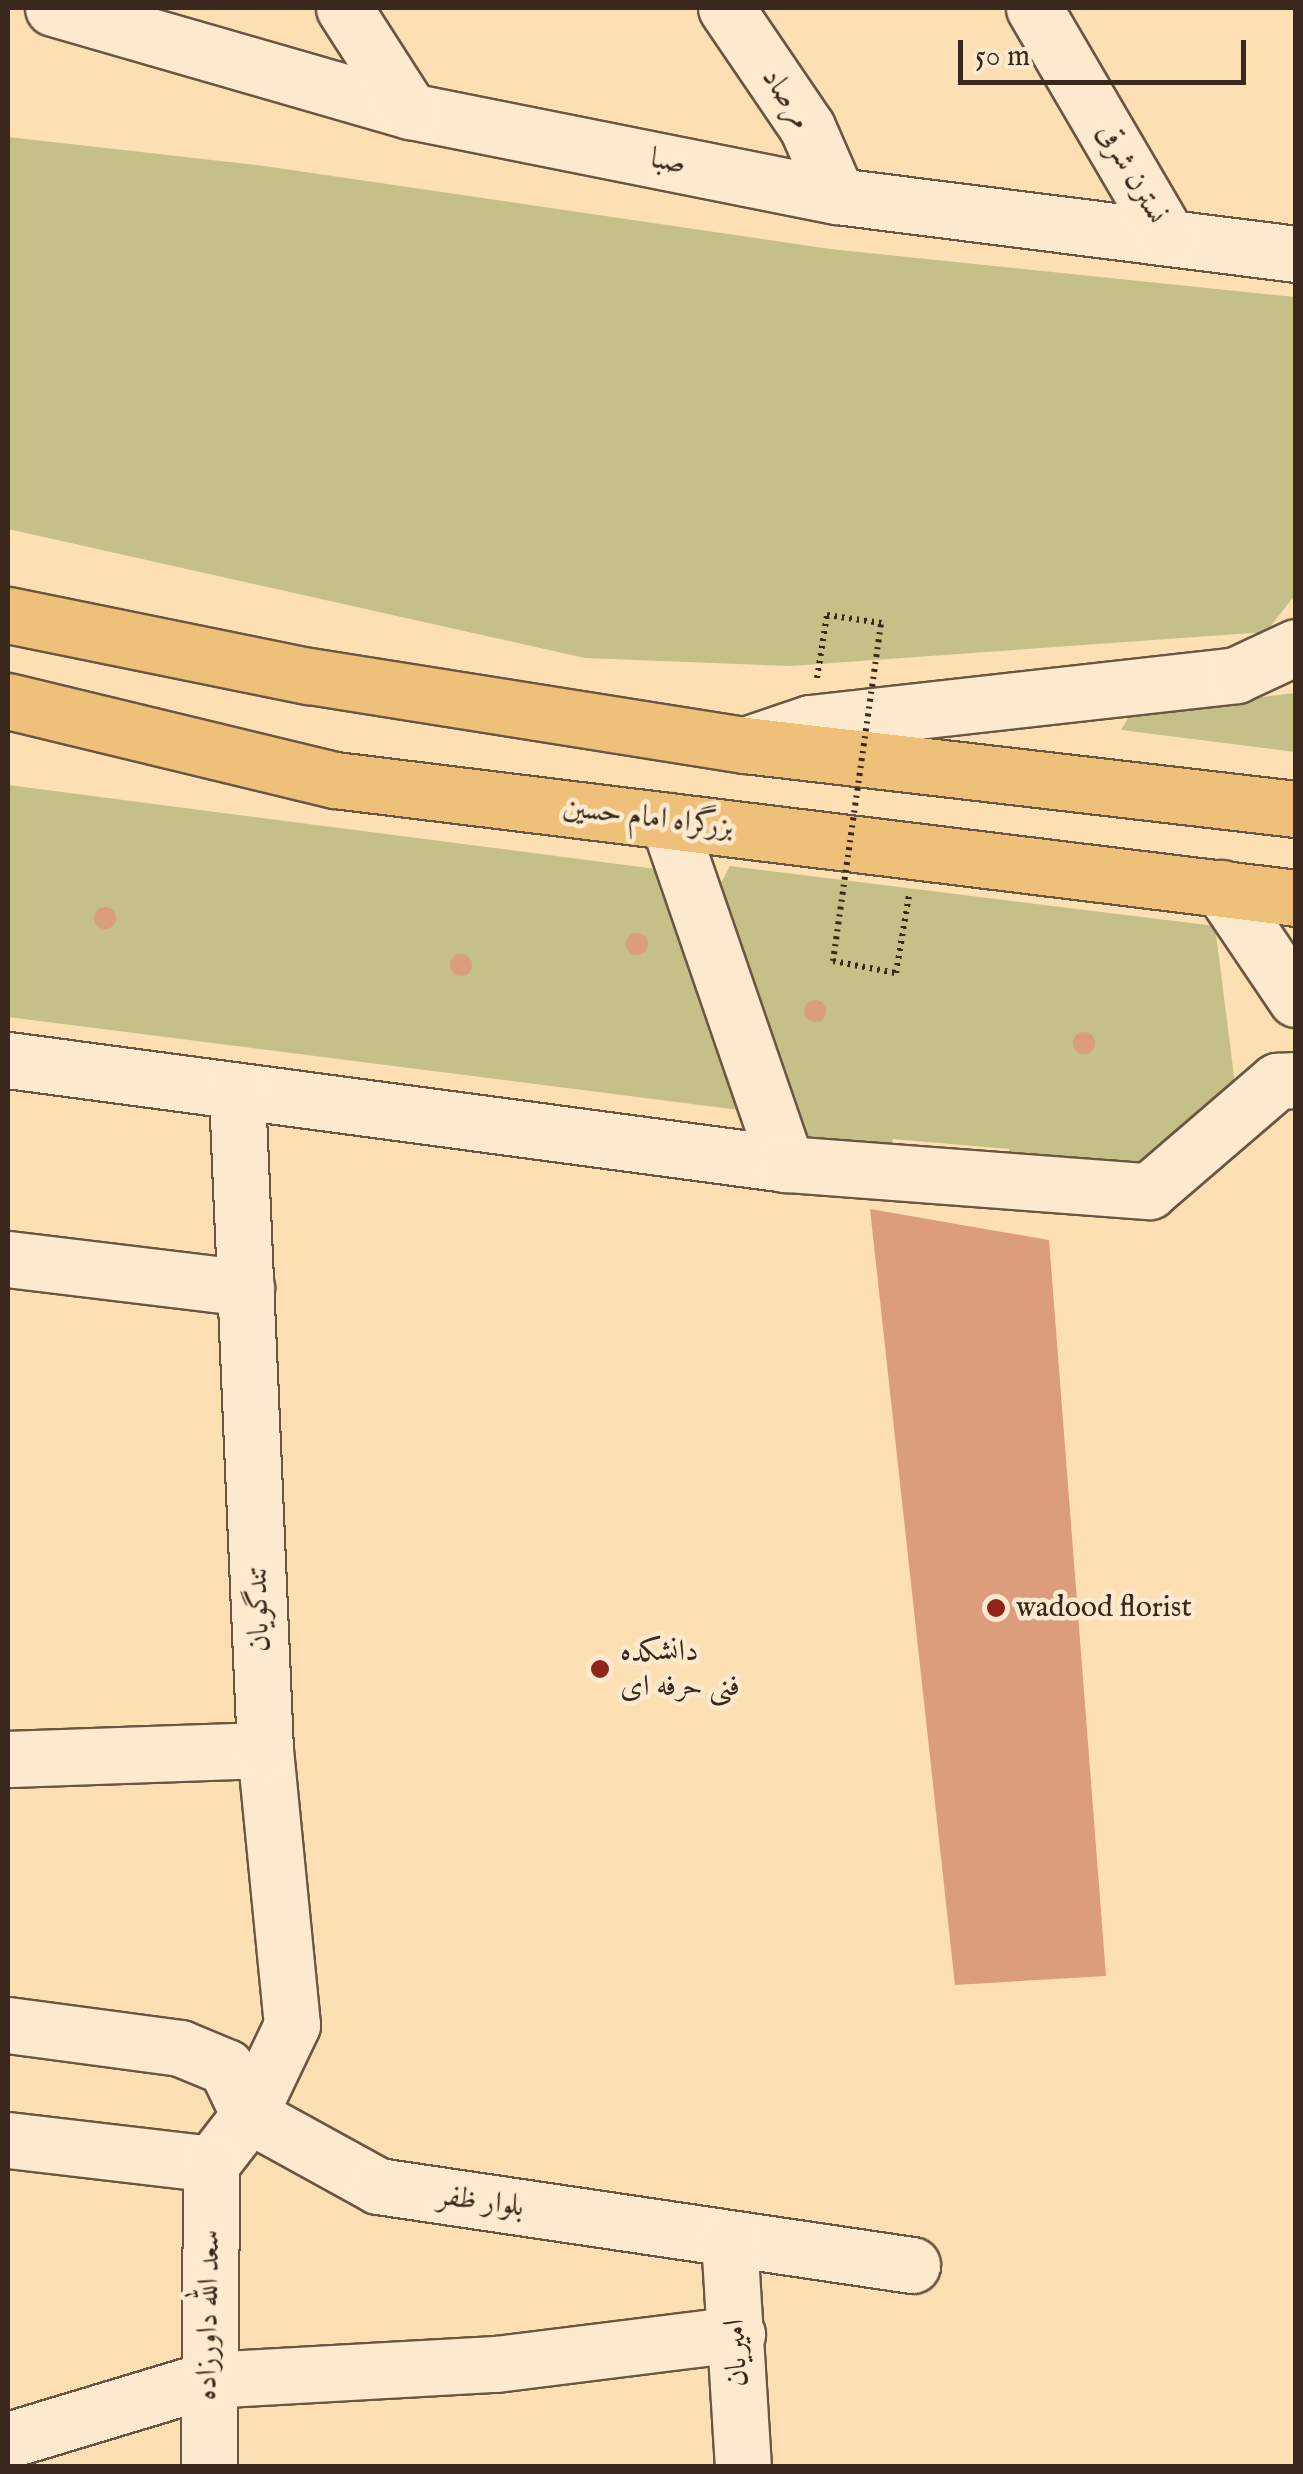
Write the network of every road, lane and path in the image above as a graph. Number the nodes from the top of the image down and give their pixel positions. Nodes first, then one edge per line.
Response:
1 (53, 8) edge
2 (344, 8) edge
3 (726, 8) edge
4 (1034, 8) edge
5 (410, 111) junction
6 (838, 196) junction
7 (1168, 237) junction
8 (1296, 254) edge
9 (8, 615) edge
10 (1296, 647) edge
11 (8, 701) edge
12 (810, 723) junction
13 (745, 745) junction
14 (1296, 809) edge
15 (668, 821) junction
16 (916, 850) junction
17 (1221, 888) junction
18 (1296, 898) edge
19 (1296, 999) edge
20 (8, 1060) edge
21 (1296, 1080) edge
22 (238, 1092) junction
23 (786, 1164) junction
24 (8, 1259) edge
25 (246, 1288) junction
26 (266, 1750) junction
27 (8, 1759) edge
28 (8, 2025) edge
29 (248, 2114) junction
30 (8, 2140) edge
31 (212, 2164) junction
32 (730, 2239) junction
33 (912, 2265) dead end
34 (737, 2334) junction
35 (208, 2380) junction
36 (8, 2440) edge
37 (209, 2466) edge
38 (742, 2466) edge

1 - 5 street, صبا
2 - 5 street
3 - 6 street, مرصاد
4 - 7 street, نسترن شرقی
5 - 6 street, صبا
6 - 7 street, صبا
7 - 8 street, صبا
9 - 13 highway
10 - 12 street
11 - 15 highway, بزرگراه امام حسین
12 - 13 street
12 - 16 path, bridge
13 - 14 highway
15 - 16 highway, بزرگراه امام حسین
15 - 23 street
16 - 17 highway, بزرگراه امام حسین
17 - 18 highway, بزرگراه امام حسین
17 - 19 street
20 - 22 street
21 - 23 street
22 - 23 street
22 - 25 street, تندگویان
24 - 25 street
25 - 26 street, تندگویان
26 - 27 street
26 - 29 street, تندگویان
28 - 29 street
29 - 31 street
29 - 32 street, بلوار ظفر
30 - 31 street
31 - 35 street, سعد الله داورزاده
32 - 33 street, بلوار ظفر
32 - 34 street, امیریان
34 - 35 street
34 - 38 street, امیریان
35 - 36 street
35 - 37 street, سعد الله داورزاده

